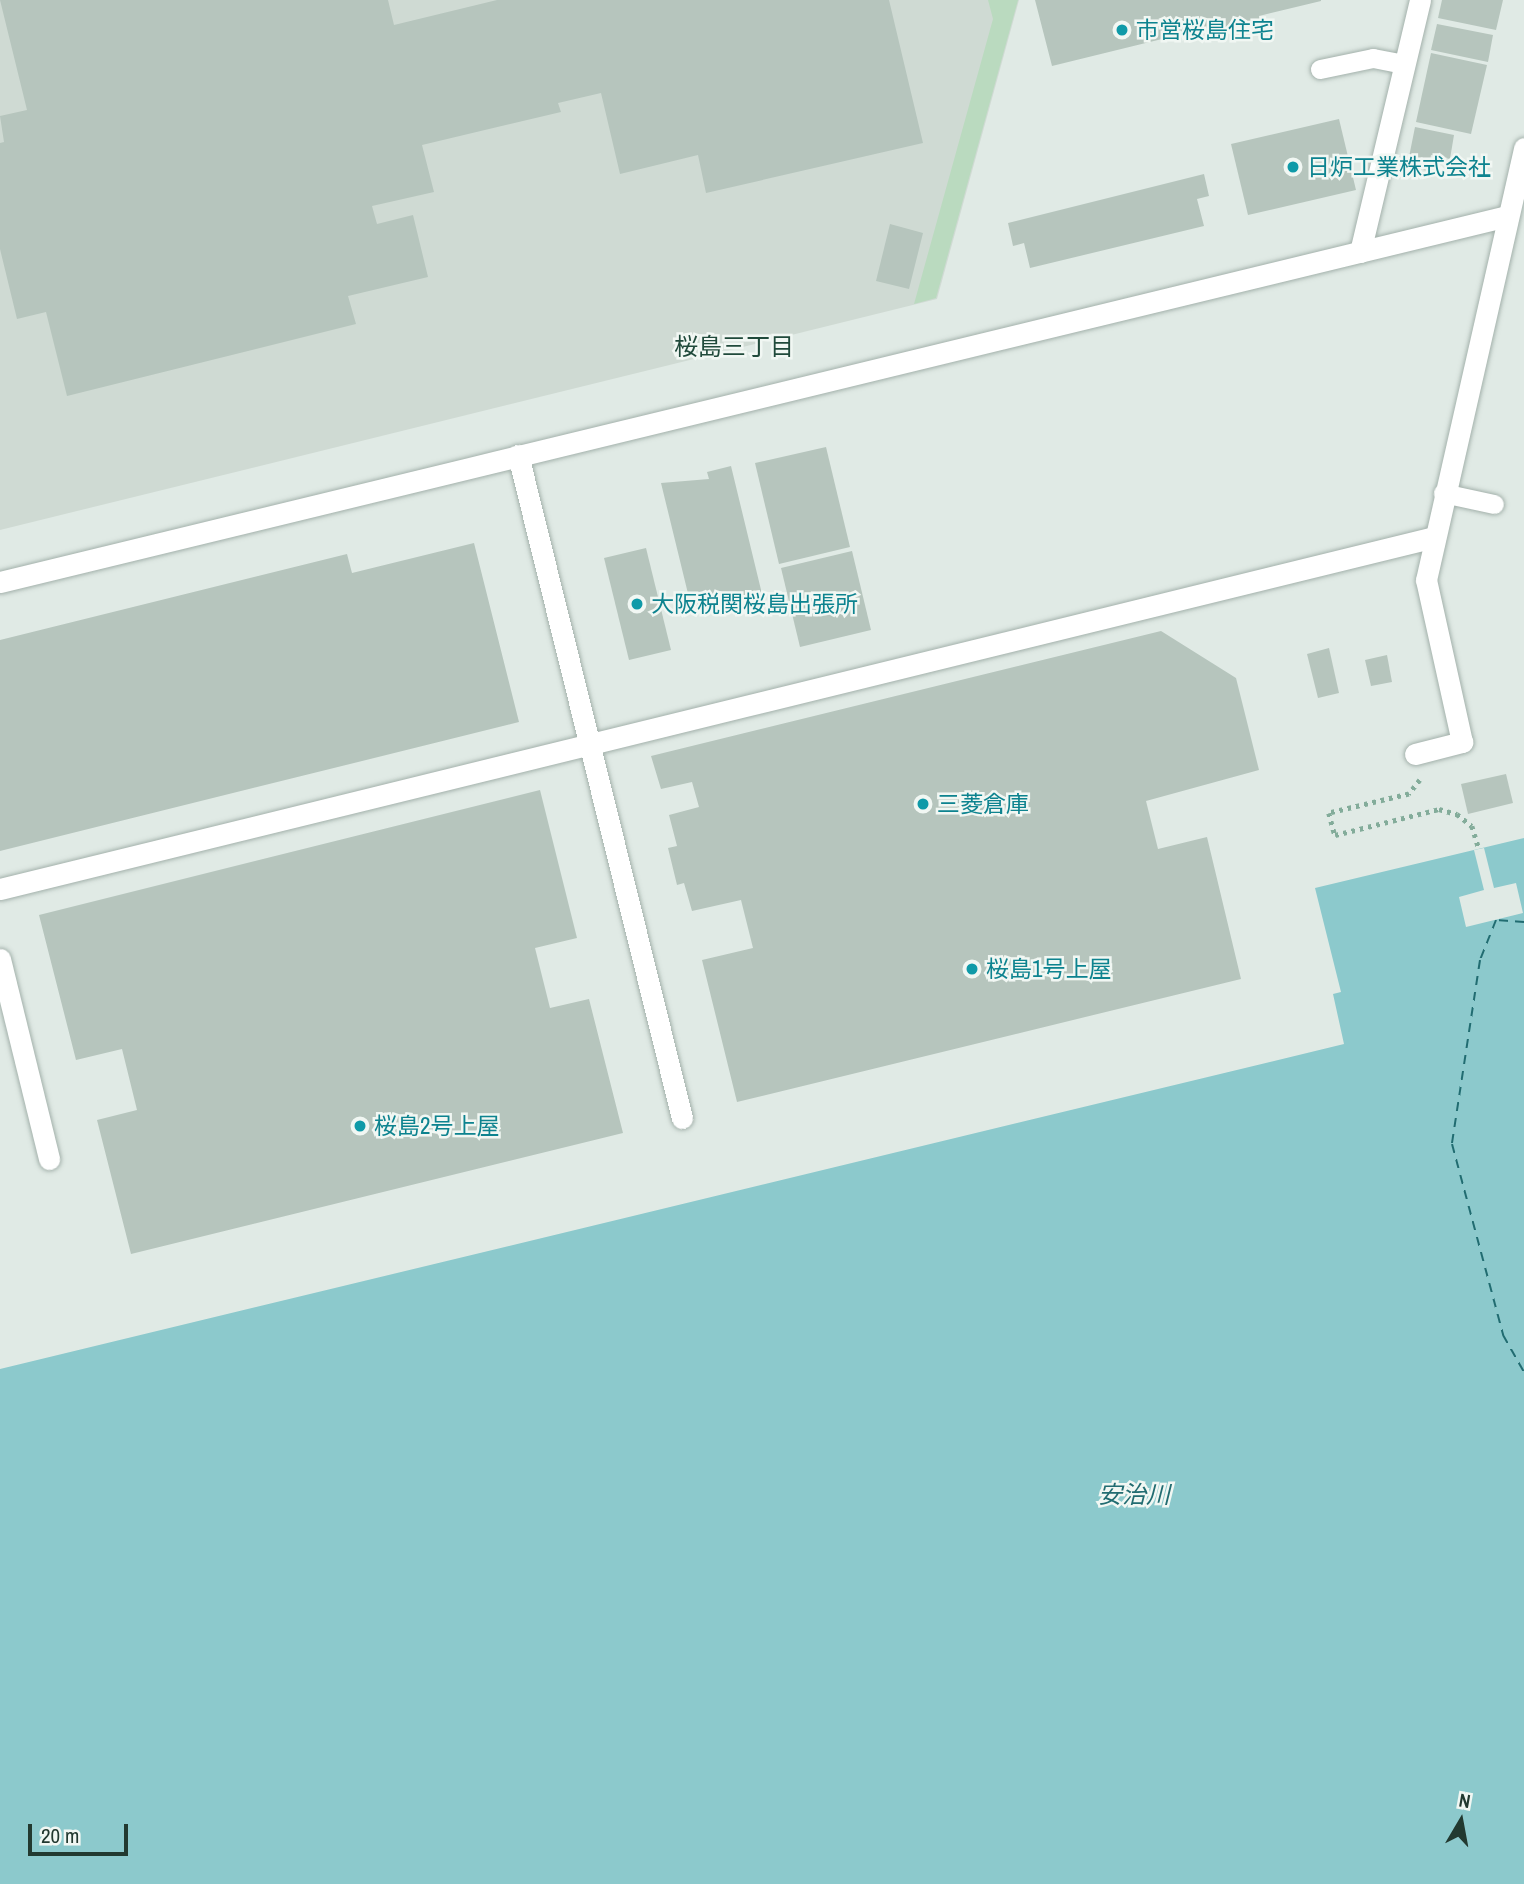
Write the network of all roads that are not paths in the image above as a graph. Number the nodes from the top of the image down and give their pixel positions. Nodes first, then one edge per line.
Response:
1 (1420, 0) edge
2 (1404, 64) junction
3 (1320, 69) dead end
4 (1524, 148) edge
5 (1507, 216) junction
6 (1360, 252) junction
7 (518, 455) junction
8 (1443, 493) junction
9 (1494, 504) dead end
10 (1434, 537) junction
11 (0, 582) edge
12 (590, 747) junction
13 (1415, 754) dead end
14 (0, 889) edge
15 (0, 959) edge
16 (682, 1118) dead end
17 (49, 1159) dead end

1 - 2 street
2 - 3 lane
2 - 6 street
4 - 5 street
5 - 6 street
5 - 8 street
6 - 7 street
7 - 11 street
7 - 12 street
8 - 9 lane
8 - 10 street
10 - 12 street
10 - 13 street
12 - 14 street
12 - 16 street
15 - 17 street

